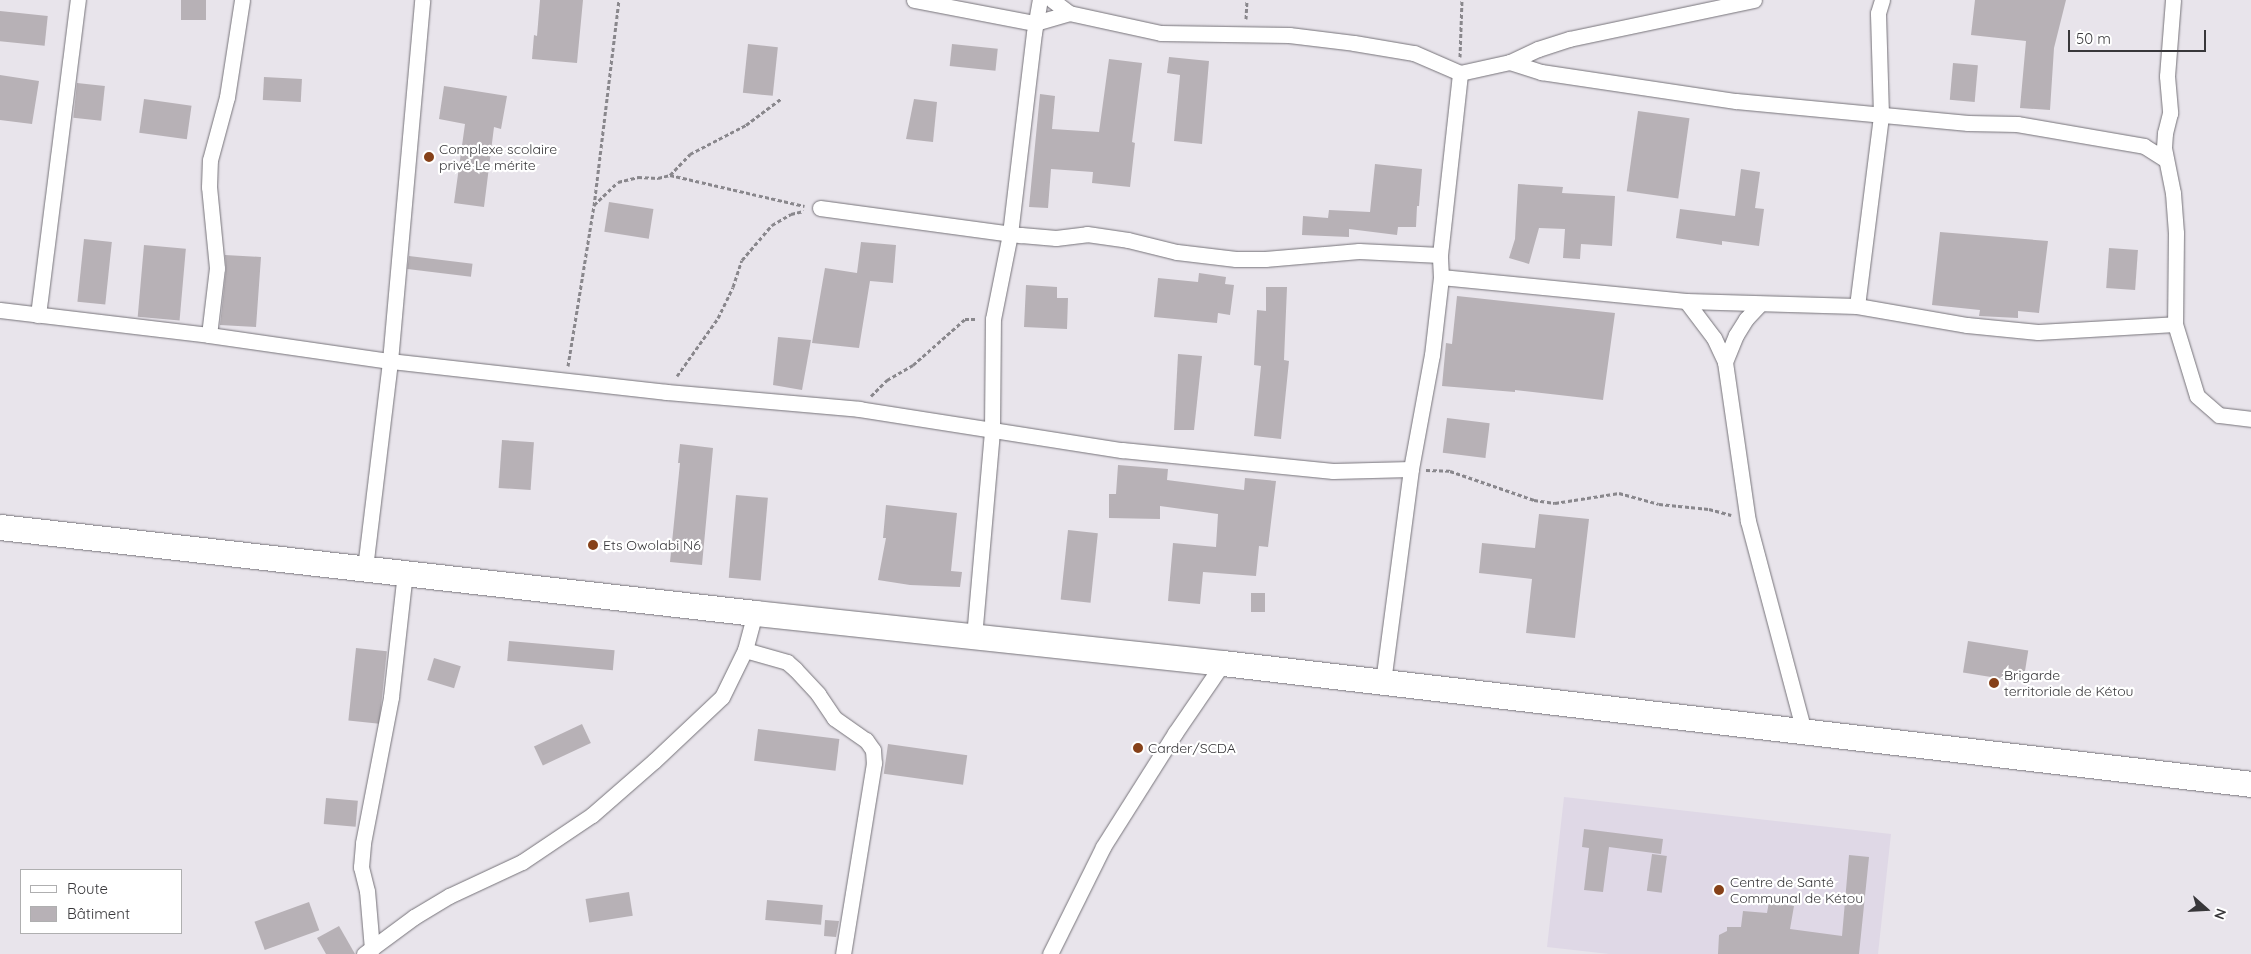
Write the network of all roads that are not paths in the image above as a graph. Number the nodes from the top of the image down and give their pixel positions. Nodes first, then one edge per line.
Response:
1 (78, 0) edge
2 (242, 0) edge
3 (422, 0) edge
4 (914, 0) edge
5 (1040, 0) edge
6 (1052, 0) edge
7 (1754, 0) edge
8 (1882, 0) edge
9 (2173, 0) edge
10 (1069, 13) junction
11 (1035, 23) junction
12 (1510, 62) junction
13 (1460, 73) junction
14 (1881, 115) junction
15 (2165, 133) junction
16 (2144, 146) junction
17 (2166, 160) junction
18 (820, 208) road end
19 (1010, 234) junction
20 (1440, 256) junction
21 (1441, 278) junction
22 (1686, 301) junction
23 (1760, 304) junction
24 (1856, 306) junction
25 (0, 310) edge
26 (38, 315) junction
27 (2175, 324) junction
28 (209, 335) junction
29 (390, 361) junction
30 (1725, 362) junction
31 (2251, 420) edge
32 (992, 430) junction
33 (1411, 469) junction
34 (0, 527) edge
35 (365, 568) junction
36 (405, 572) junction
37 (755, 613) junction
38 (974, 637) junction
39 (745, 650) junction
40 (1223, 663) junction
41 (1383, 682) junction
42 (1804, 730) junction
43 (2251, 784) edge
44 (368, 951) edge
45 (843, 954) edge
46 (1050, 954) edge

1 - 26 street
2 - 28 street
3 - 29 street
4 - 11 street
5 - 11 street
6 - 10 street
7 - 12 street
8 - 14 street
9 - 15 street
10 - 11 street
10 - 13 street
11 - 19 street
12 - 13 street
12 - 14 street
13 - 20 street
14 - 16 street
14 - 24 street
15 - 16 street
15 - 17 street
16 - 17 street
17 - 27 street
18 - 19 street
19 - 20 street
19 - 32 street
20 - 21 street
21 - 22 street
21 - 33 street
22 - 23 street
22 - 30 street
23 - 24 street
23 - 30 street
24 - 27 street
25 - 26 street
26 - 28 street
27 - 31 street
28 - 29 street
29 - 32 street
29 - 35 street
30 - 42 street
32 - 33 street
32 - 38 street
33 - 41 street
34 - 35 main road
35 - 36 main road
36 - 37 main road
36 - 44 street
37 - 38 main road
37 - 39 street
38 - 40 main road
39 - 44 street
39 - 45 street
40 - 41 main road
40 - 46 street
41 - 42 main road
42 - 43 main road

